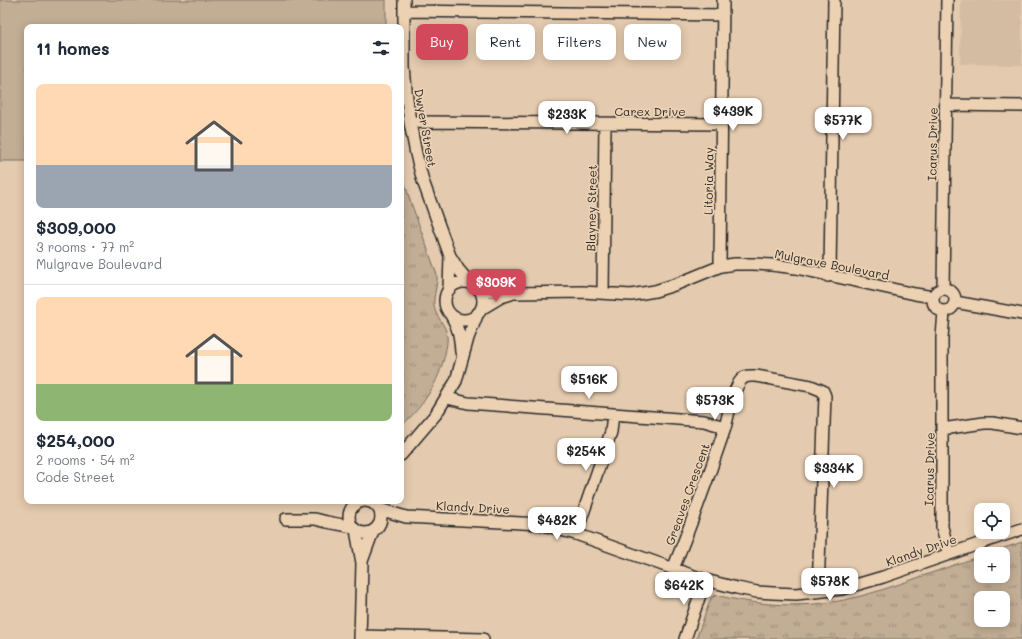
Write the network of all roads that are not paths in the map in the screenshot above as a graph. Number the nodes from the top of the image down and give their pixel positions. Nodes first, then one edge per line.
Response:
1 (723, 0) edge
2 (834, 0) edge
3 (947, 0) edge
4 (404, 6) edge
5 (723, 15) junction
6 (946, 105) junction
7 (1022, 106) edge
8 (410, 123) junction
9 (605, 124) junction
10 (721, 124) junction
11 (450, 256) junction
12 (721, 266) junction
13 (828, 276) junction
14 (468, 282) junction
15 (449, 289) junction
16 (943, 289) junction
17 (480, 290) junction
18 (515, 293) junction
19 (603, 293) junction
20 (933, 297) junction
21 (955, 302) junction
22 (480, 311) junction
23 (944, 312) junction
24 (1022, 314) edge
25 (451, 315) junction
26 (462, 360) junction
27 (447, 398) junction
28 (613, 414) junction
29 (725, 428) junction
30 (942, 428) junction
31 (1022, 428) edge
32 (404, 451) edge
33 (356, 504) edge
34 (378, 505) edge
35 (351, 511) junction
36 (406, 517) junction
37 (286, 519) dead end
38 (327, 522) junction
39 (354, 528) junction
40 (375, 529) junction
41 (1022, 529) edge
42 (576, 534) junction
43 (949, 554) junction
44 (362, 563) junction
45 (673, 569) junction
46 (705, 580) junction
47 (818, 591) junction
48 (360, 637) edge
49 (480, 639) edge
50 (685, 639) edge

1 - 5 street, Litoria Way
2 - 13 street
3 - 6 street, Icarus Drive
4 - 5 street
4 - 8 street, Dwyer Street
5 - 10 street, Litoria Way
6 - 7 street
6 - 16 street, Icarus Drive
8 - 9 street, Carex Drive
8 - 11 street, Dwyer Street
9 - 10 street, Carex Drive
9 - 19 street, Blayney Street
10 - 12 street, Litoria Way
11 - 14 street, Dwyer Street
11 - 15 street, Dwyer Street
12 - 13 street, Mulgrave Boulevard
12 - 19 street, Mulgrave Boulevard
13 - 20 street, Mulgrave Boulevard
14 - 15 street
14 - 17 street
15 - 25 street
16 - 20 street
16 - 21 street
17 - 18 street, Mulgrave Boulevard
17 - 22 street
18 - 19 street, Mulgrave Boulevard
18 - 22 street, Mulgrave Boulevard
20 - 23 street
21 - 23 street
21 - 24 street
22 - 25 street
22 - 26 street
23 - 30 street, Icarus Drive
25 - 26 street
26 - 27 street
27 - 28 street
27 - 32 street
28 - 29 street
28 - 42 street
29 - 45 street, Greaves Crescent
29 - 47 street, Greaves Crescent
30 - 31 street
30 - 43 street, Icarus Drive
33 - 35 street
34 - 36 street, Klandy Drive
34 - 40 street
35 - 38 street
35 - 39 street
36 - 40 street, Klandy Drive
36 - 42 street, Klandy Drive
37 - 38 street
38 - 39 street
39 - 40 street
39 - 44 street
40 - 44 street
41 - 43 street, Klandy Drive
42 - 45 street, Klandy Drive
43 - 47 street, Klandy Drive
44 - 48 street
45 - 46 street, Klandy Drive
46 - 47 street, Klandy Drive
46 - 50 street
48 - 49 street

